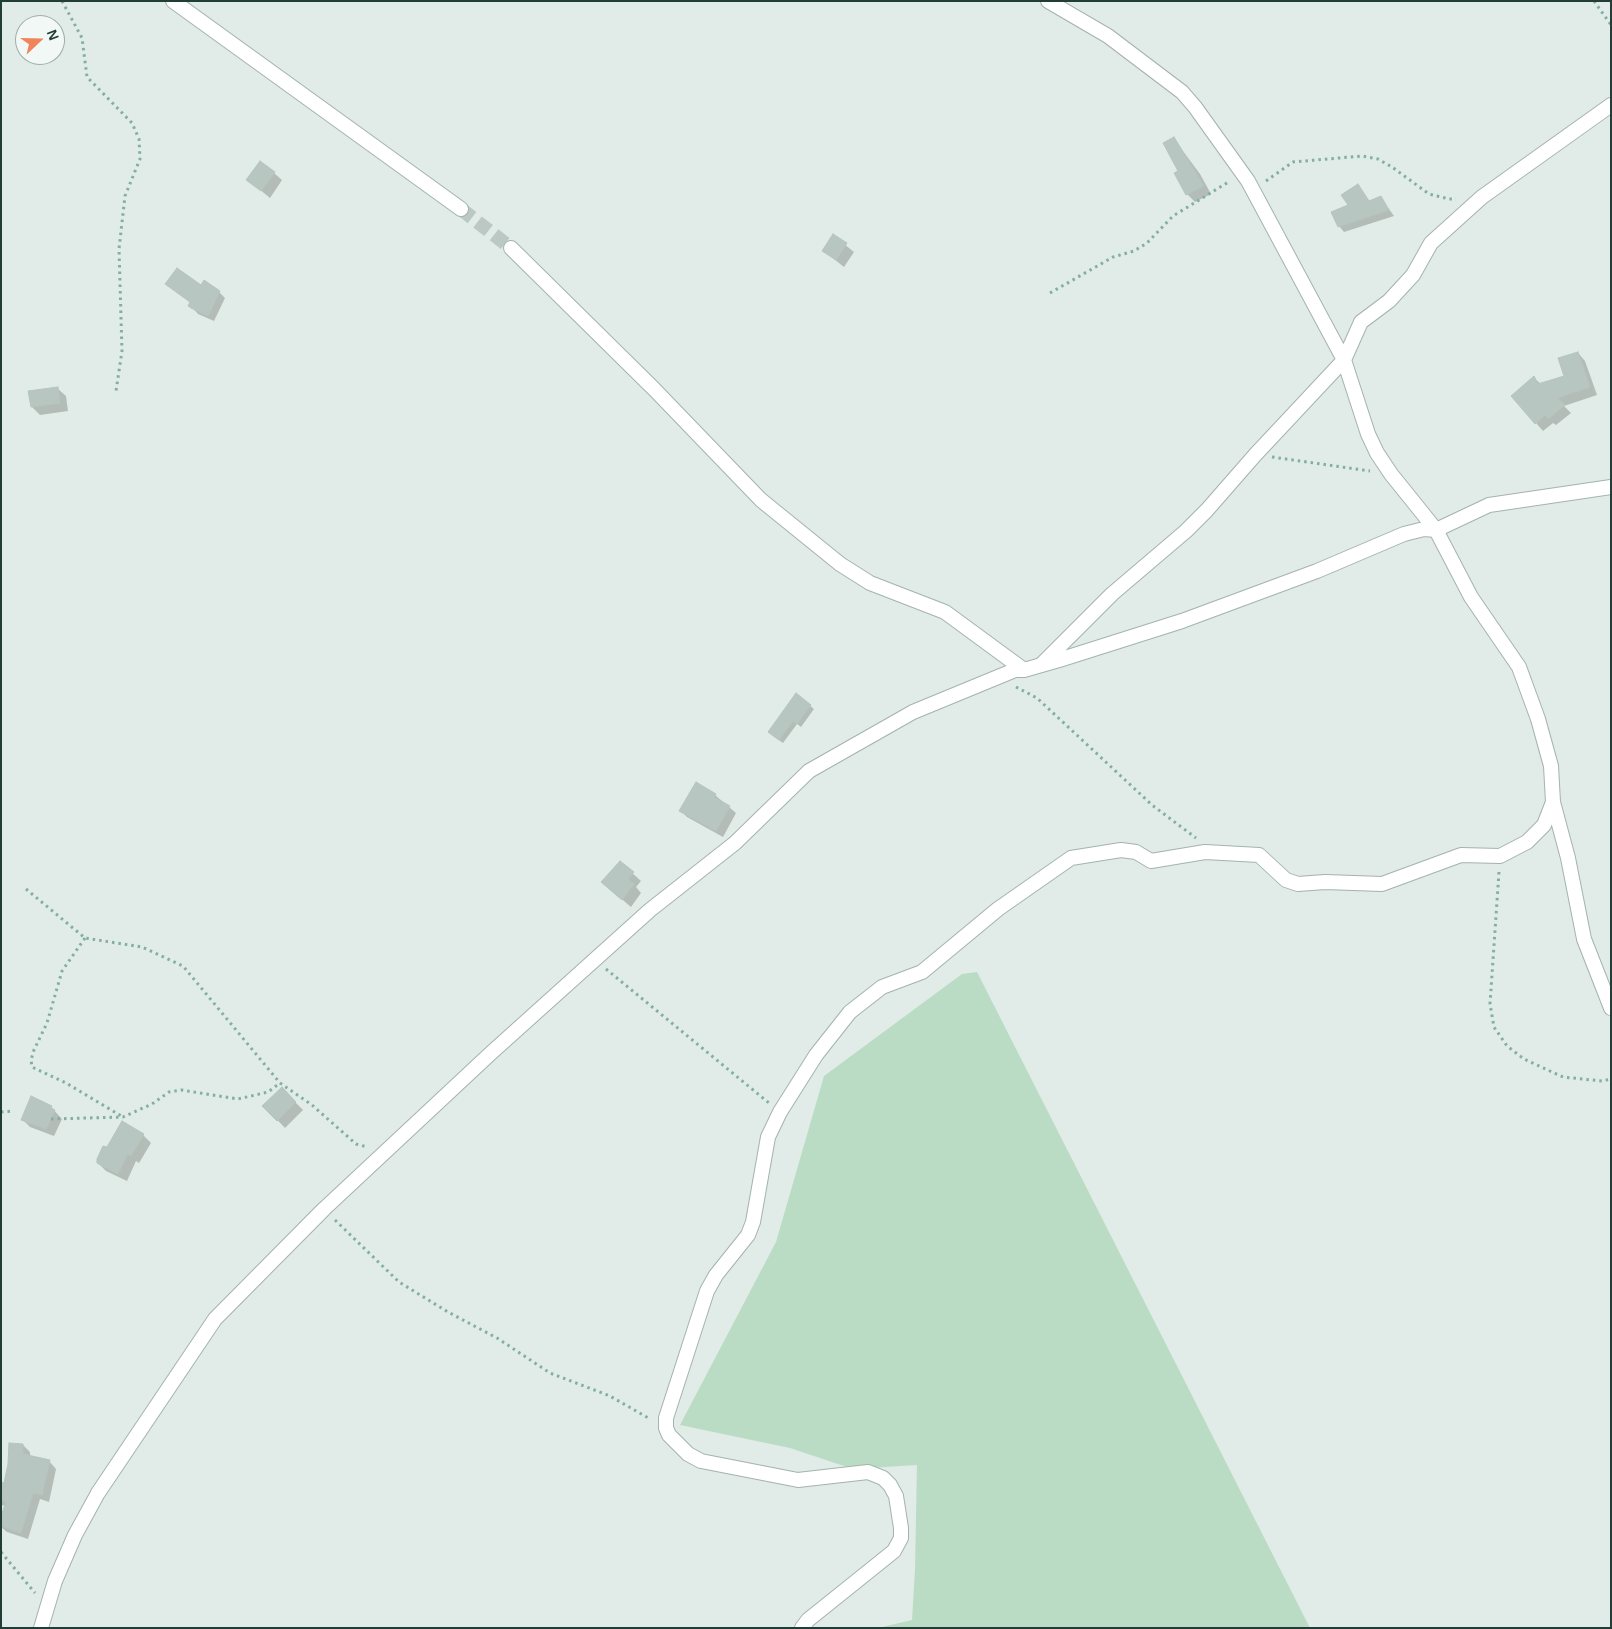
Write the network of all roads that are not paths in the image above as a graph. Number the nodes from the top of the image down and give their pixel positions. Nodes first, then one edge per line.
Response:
1 (173, 1) edge
2 (1048, 1) edge
3 (1611, 105) edge
4 (461, 209) tunnel mouth
5 (511, 248) tunnel mouth
6 (1344, 360) junction
7 (1611, 487) edge
8 (1436, 530) junction
9 (1041, 665) junction
10 (1024, 670) junction
11 (1553, 802) junction
12 (1611, 1008) edge
13 (42, 1628) edge
14 (802, 1628) edge

1 - 4 street
2 - 6 street
3 - 6 street
5 - 10 street
6 - 8 street
6 - 9 street
7 - 8 street
8 - 9 street
8 - 11 street
9 - 10 street
10 - 13 street
11 - 12 street
11 - 14 street

